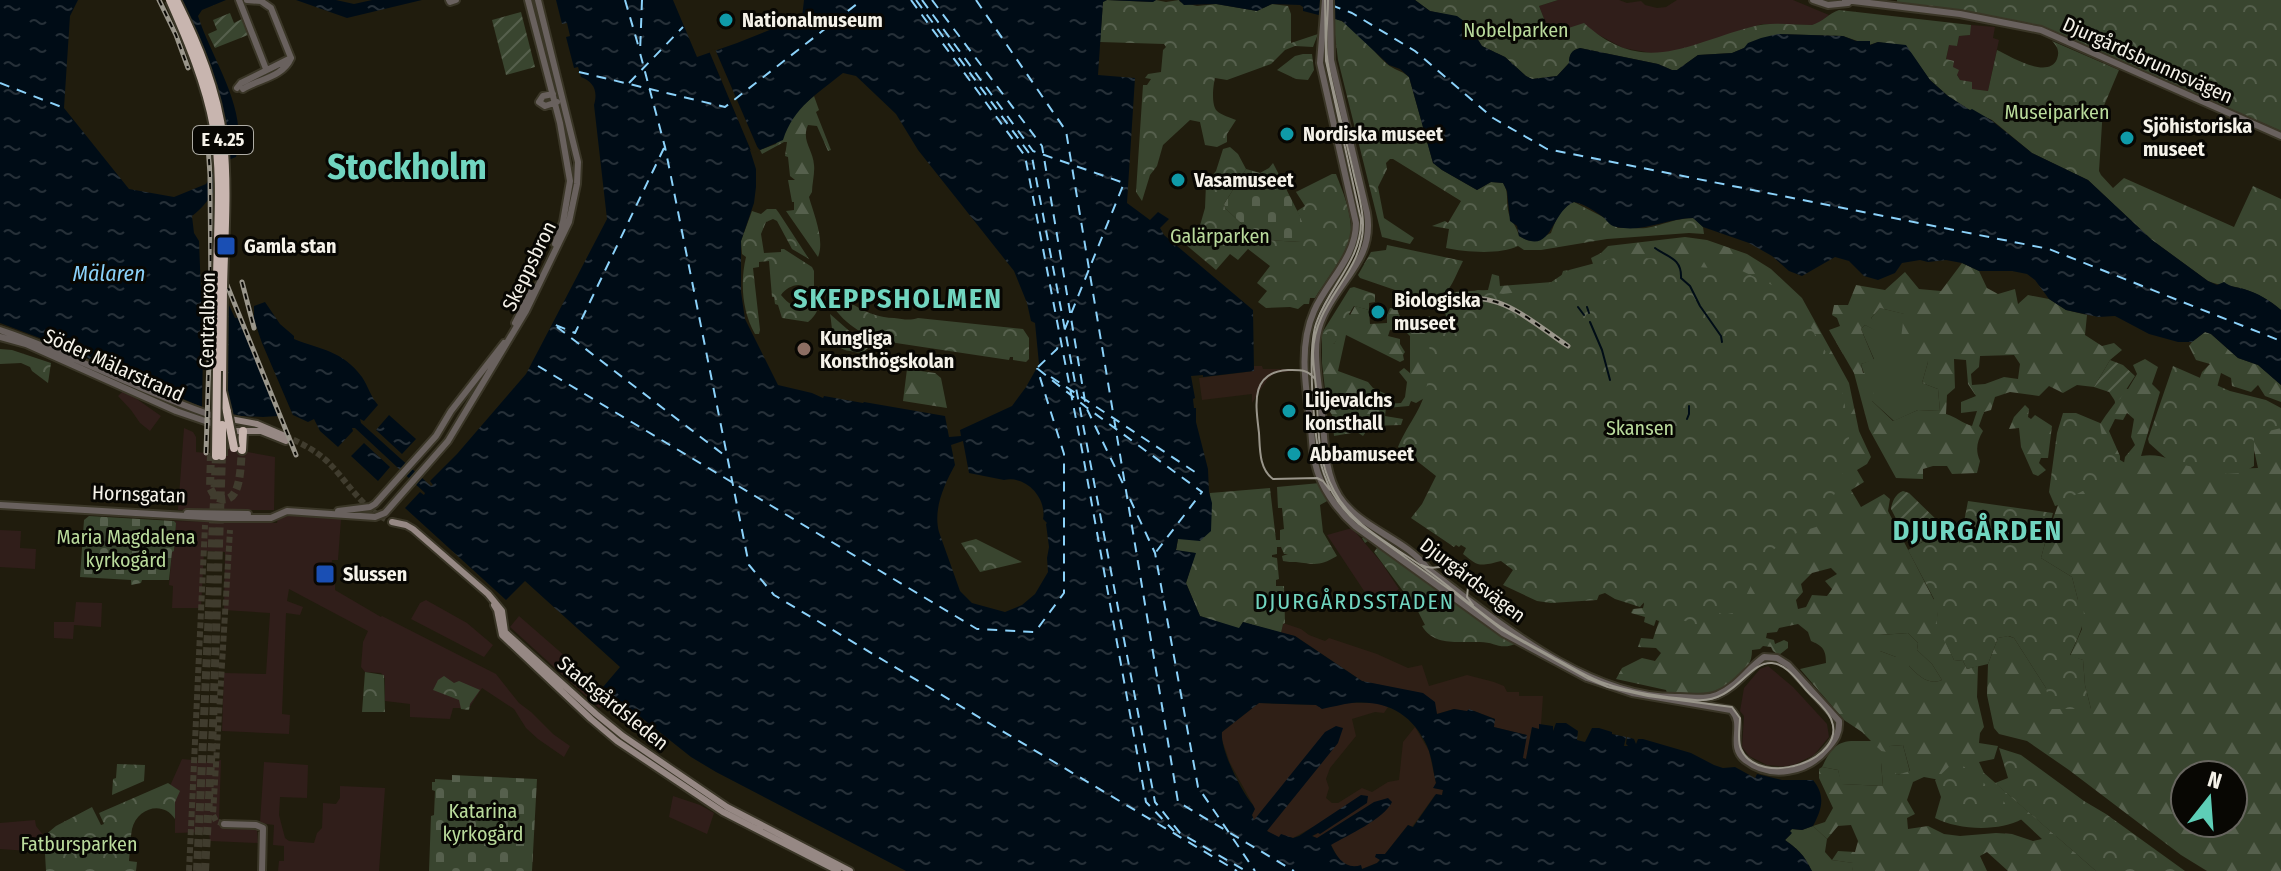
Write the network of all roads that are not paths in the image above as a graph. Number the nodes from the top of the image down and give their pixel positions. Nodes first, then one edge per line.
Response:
1 (170, 0) edge
2 (176, 0) edge
3 (239, 0) edge
4 (247, 0) edge
5 (528, 0) edge
6 (538, 0) edge
7 (1327, 0) edge
8 (1813, 0) edge
9 (1845, 0) edge
10 (264, 2) edge
11 (1856, 2) junction
12 (244, 15) junction
13 (1327, 17) junction
14 (291, 58) junction
15 (266, 69) junction
16 (561, 93) junction
17 (552, 94) junction
18 (559, 102) junction
19 (2281, 136) edge
20 (0, 330) edge
21 (0, 337) edge
22 (222, 391) junction
23 (214, 420) junction
24 (242, 426) junction
25 (286, 438) tunnel mouth
26 (216, 455) junction
27 (0, 503) edge
28 (224, 513) junction
29 (276, 513) junction
30 (205, 514) junction
31 (231, 522) junction
32 (1368, 522) junction
33 (390, 523) tunnel mouth
34 (205, 525) tunnel mouth
35 (1357, 527) junction
36 (696, 790) junction
37 (224, 824) dead end
38 (262, 871) edge
39 (838, 871) edge
40 (850, 871) edge

1 - 26 highway, Centralbron / E 4.25, bridge
2 - 22 highway, Centralbron / E 4.25, bridge
3 - 12 street
4 - 10 street
5 - 17 street, Skeppsbron
6 - 16 street, Skeppsbron
7 - 13 street
8 - 11 street
9 - 11 street
10 - 12 street
10 - 14 street
11 - 19 street, Djurgårdsbrunnsvägen
12 - 15 street
13 - 32 street, Djurgårdsvägen
13 - 35 street, Djurgårdsvägen
14 - 15 street
14 - 15 street
16 - 17 street
16 - 18 street, Skeppsbron
17 - 18 street, Skeppsbron
17 - 18 street
18 - 29 street, Skeppsbron
18 - 29 street, Skeppsbron
20 - 23 street, Söder Mälarstrand
21 - 23 street, Söder Mälarstrand
22 - 24 highway, bridge
22 - 26 highway, Centralbron / E 4.25, bridge
23 - 24 main road
23 - 26 highway
24 - 25 main road
27 - 30 street, Hornsgatan
28 - 29 street, Hornsgatan
28 - 30 street, Hornsgatan
28 - 31 street
29 - 31 street, Hornsgatan
30 - 31 street, Hornsgatan
30 - 34 street
32 - 35 street
32 - 35 street, Djurgårdsvägen
33 - 36 main road, Stadsgårdsleden
36 - 39 main road, Stadsgårdsleden
36 - 40 main road, Stadsgårdsleden
37 - 38 street

